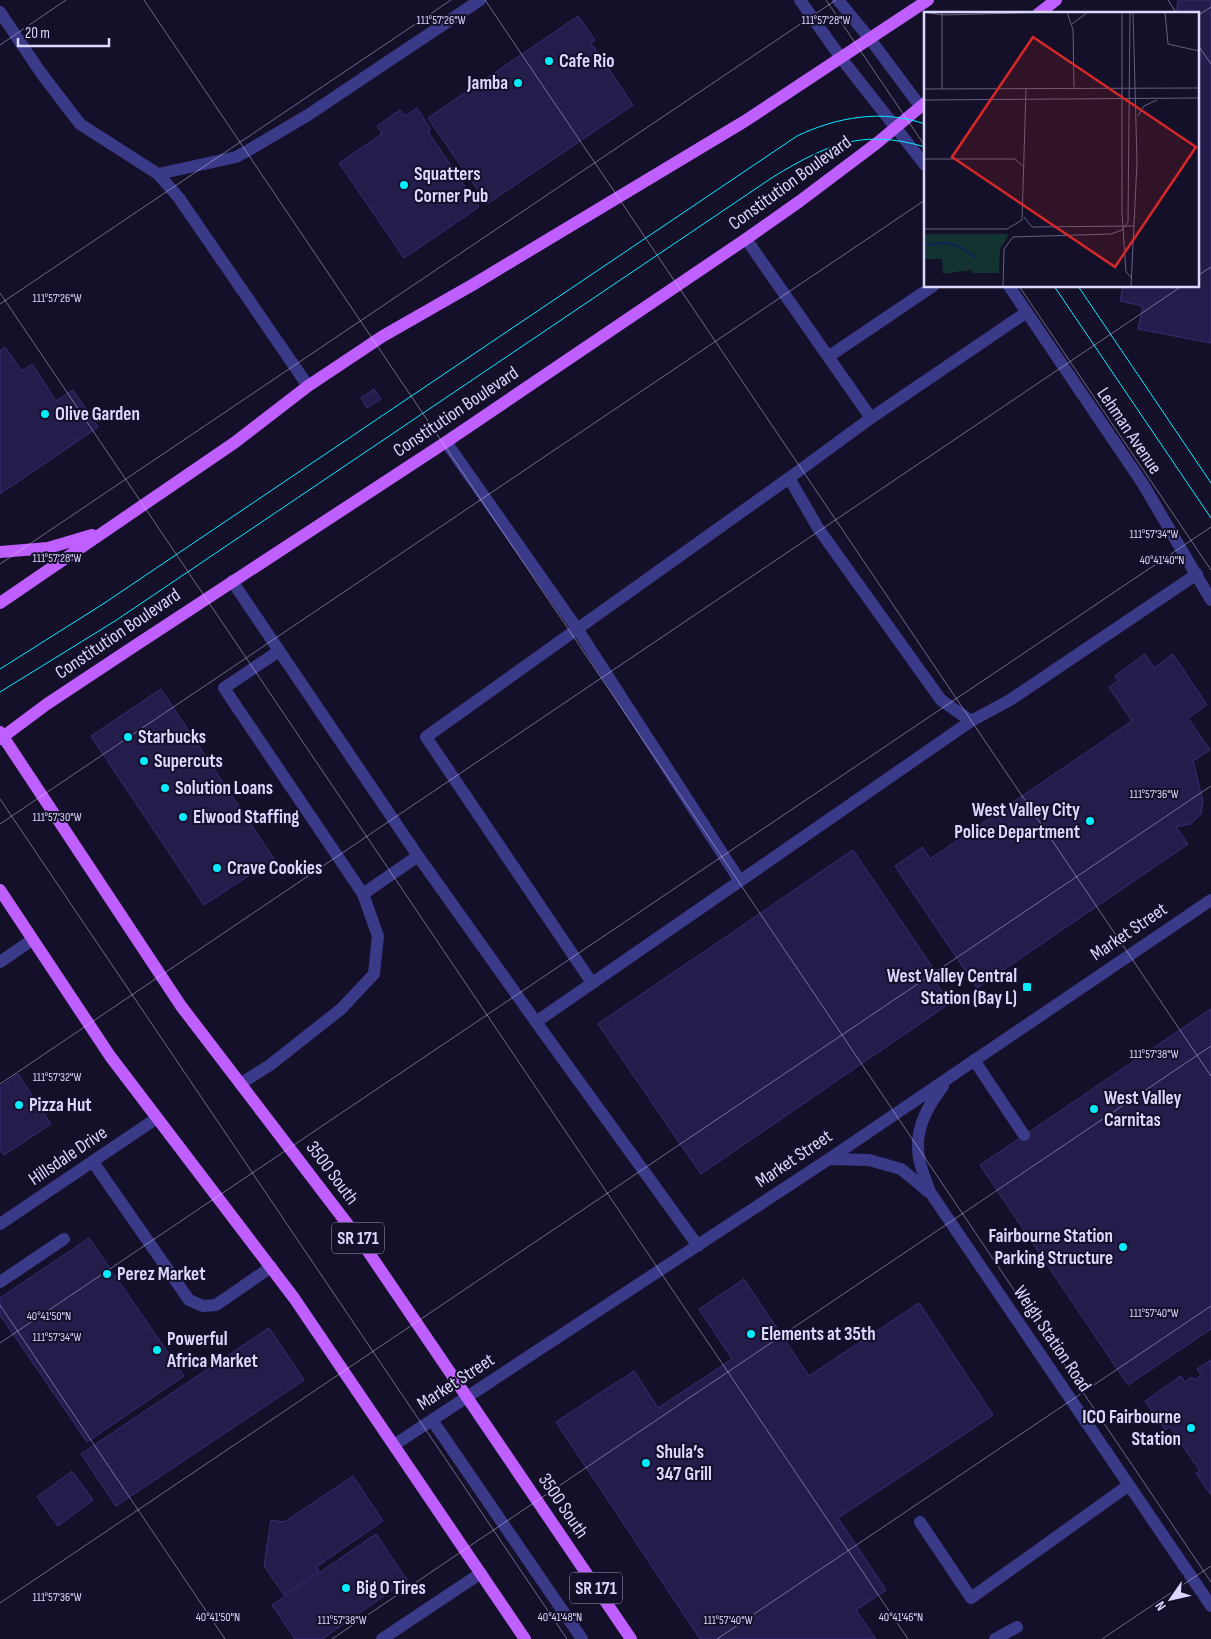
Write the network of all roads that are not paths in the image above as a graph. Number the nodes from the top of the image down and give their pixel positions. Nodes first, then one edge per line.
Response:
1 (480, 0) edge
2 (800, 0) edge
3 (838, 0) edge
4 (928, 0) edge
5 (1056, 0) edge
6 (0, 12) edge
7 (1041, 12) edge
8 (870, 39) junction
9 (842, 58) junction
10 (922, 105) edge
11 (896, 127) junction
12 (924, 164) edge
13 (158, 174) junction
14 (746, 239) junction
15 (930, 288) edge
16 (1010, 288) edge
17 (1027, 312) junction
18 (828, 357) junction
19 (308, 386) junction
20 (870, 418) junction
21 (446, 442) junction
22 (789, 478) junction
23 (104, 531) junction
24 (0, 552) edge
25 (1197, 574) junction
26 (232, 581) junction
27 (1211, 600) edge
28 (0, 602) edge
29 (578, 630) junction
30 (279, 651) junction
31 (971, 721) junction
32 (1, 736) edge
33 (418, 856) junction
34 (740, 881) junction
35 (0, 890) edge
36 (363, 894) junction
37 (1211, 900) edge
38 (32, 940) junction
39 (0, 962) edge
40 (592, 983) junction
41 (536, 1022) junction
42 (974, 1060) junction
43 (949, 1078) junction
44 (240, 1084) junction
45 (157, 1118) junction
46 (1024, 1135) dead end
47 (829, 1159) junction
48 (93, 1162) junction
49 (930, 1192) junction
50 (0, 1224) edge
51 (64, 1239) dead end
52 (698, 1246) junction
53 (271, 1268) junction
54 (0, 1282) edge
55 (466, 1397) junction
56 (432, 1420) junction
57 (394, 1445) junction
58 (1129, 1485) junction
59 (920, 1522) dead end
60 (481, 1573) junction
61 (1211, 1606) edge
62 (1017, 1627) dead end
63 (382, 1639) edge
64 (526, 1639) edge
65 (582, 1639) edge
66 (631, 1639) edge
67 (995, 1639) edge

1 - 13 street
2 - 9 street
3 - 8 street
4 - 8 main road
5 - 7 main road
6 - 13 street
8 - 9 main road
8 - 10 street
9 - 11 street
9 - 19 main road
10 - 11 main road, Constitution Boulevard
11 - 12 street
11 - 14 main road, Constitution Boulevard
13 - 19 street
14 - 18 street
14 - 21 main road, Constitution Boulevard
15 - 18 street
16 - 17 street, Lehman Avenue
17 - 20 street
17 - 25 street, Lehman Avenue
18 - 20 street
19 - 23 main road
20 - 22 street
21 - 26 main road, Constitution Boulevard
21 - 29 street
22 - 29 street
22 - 31 street
23 - 24 main road
23 - 28 main road
25 - 27 street, Lehman Avenue
25 - 31 street
26 - 30 street
26 - 32 main road, Constitution Boulevard
29 - 34 street
29 - 40 street
30 - 33 street
30 - 36 street
31 - 34 street
32 - 44 main road, 3500 South / SR 171
33 - 36 street
33 - 41 street
34 - 40 street
35 - 38 main road
36 - 44 street
37 - 42 street, Market Street
38 - 39 street
38 - 45 main road
40 - 41 street
41 - 52 street
42 - 43 street, Market Street
42 - 46 street
43 - 47 street, Market Street
43 - 49 street, Weigh Station Road
44 - 55 main road, 3500 South / SR 171
45 - 48 street, Hillsdale Drive
45 - 53 main road
47 - 49 street, Weigh Station Road
47 - 52 street, Market Street
48 - 50 street, Hillsdale Drive
48 - 53 street
49 - 58 street, Weigh Station Road
51 - 54 street
52 - 55 street, Market Street
53 - 57 main road
55 - 56 street, Market Street
55 - 66 main road, 3500 South / SR 171
56 - 57 street, Market Street
56 - 65 street
57 - 60 main road
58 - 59 street
58 - 61 street, Weigh Station Road
60 - 63 street
60 - 64 main road
62 - 67 street

